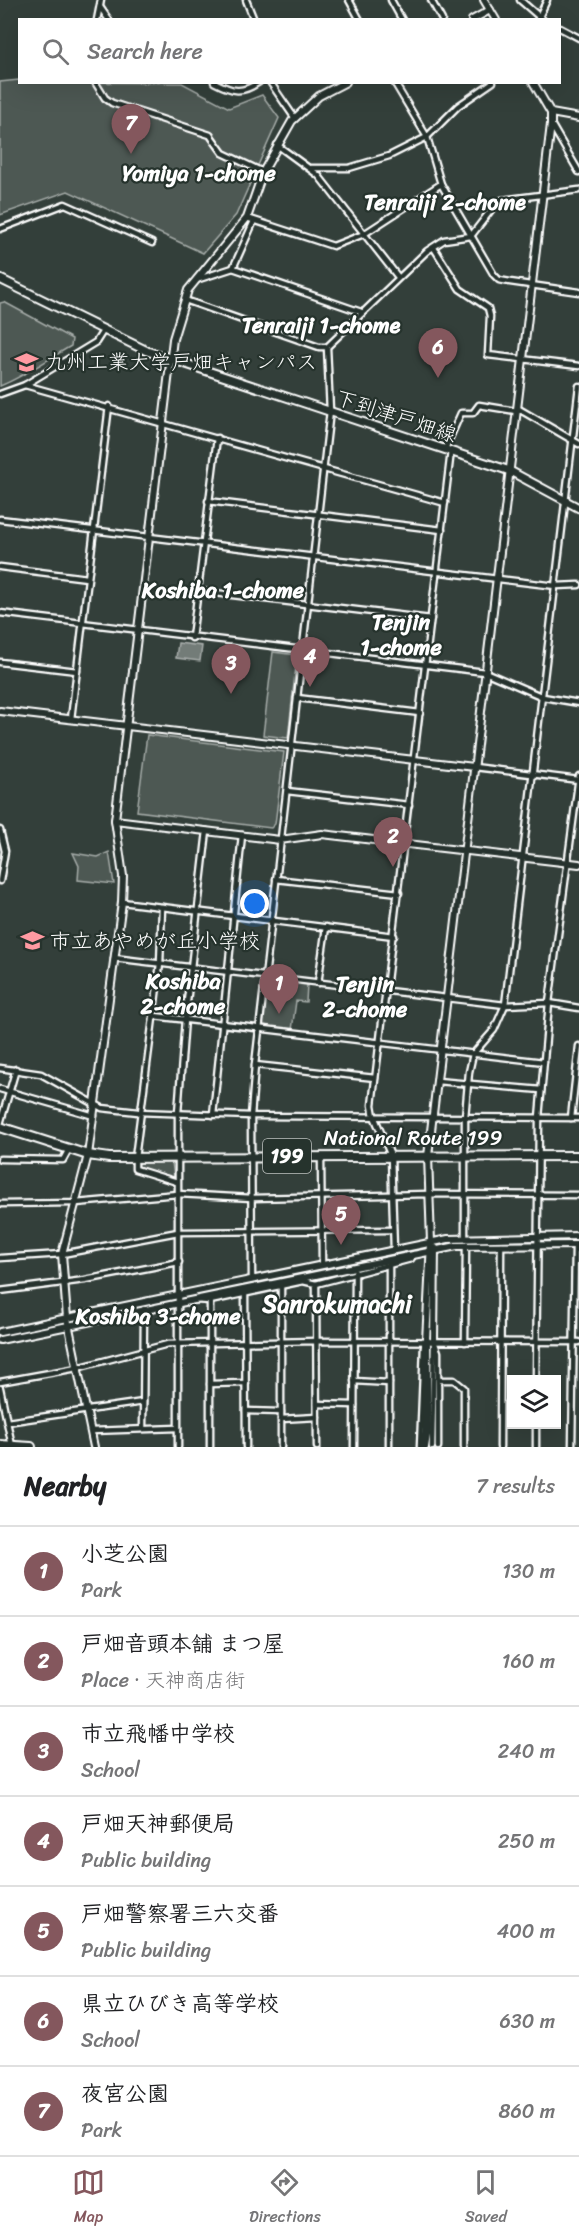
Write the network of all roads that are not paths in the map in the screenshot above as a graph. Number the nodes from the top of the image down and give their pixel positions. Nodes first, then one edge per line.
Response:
1 (101, 0) edge
2 (246, 0) edge
3 (349, 0) edge
4 (391, 0) edge
5 (431, 0) edge
6 (484, 0) edge
7 (520, 0) edge
8 (547, 0) edge
9 (100, 7) junction
10 (490, 10) junction
11 (97, 18) edge
12 (108, 18) edge
13 (253, 18) edge
14 (359, 18) edge
15 (401, 18) edge
16 (441, 18) edge
17 (476, 18) edge
18 (495, 18) edge
19 (539, 18) edge
20 (540, 18) edge
21 (561, 29) edge
22 (579, 38) edge
23 (96, 84) edge
24 (218, 84) edge
25 (256, 84) edge
26 (271, 84) edge
27 (342, 84) edge
28 (395, 84) edge
29 (490, 84) edge
30 (534, 84) edge
31 (551, 113) junction
32 (294, 117) junction
33 (579, 118) edge
34 (551, 124) junction
35 (426, 137) junction
36 (277, 145) junction
37 (311, 168) junction
38 (263, 172) junction
39 (579, 172) edge
40 (441, 184) junction
41 (579, 190) edge
42 (542, 193) junction
43 (247, 218) junction
44 (254, 222) junction
45 (0, 229) edge
46 (364, 234) junction
47 (471, 236) junction
48 (152, 243) dead end
49 (434, 248) junction
50 (234, 268) junction
51 (0, 271) edge
52 (398, 277) junction
53 (1, 279) edge
54 (195, 280) junction
55 (531, 286) junction
56 (579, 292) edge
57 (185, 300) junction
58 (361, 312) junction
59 (103, 331) junction
60 (327, 347) junction
61 (170, 359) junction
62 (522, 359) junction
63 (579, 366) edge
64 (25, 385) junction
65 (579, 386) edge
66 (0, 393) edge
67 (109, 406) junction
68 (517, 410) junction
69 (330, 411) junction
70 (162, 423) junction
71 (217, 438) junction
72 (573, 441) junction
73 (579, 444) edge
74 (448, 450) junction
75 (324, 468) junction
76 (510, 471) junction
77 (208, 501) junction
78 (566, 501) junction
79 (445, 502) junction
80 (579, 508) edge
81 (318, 515) junction
82 (0, 519) edge
83 (94, 530) junction
84 (442, 530) junction
85 (148, 536) junction
86 (204, 543) junction
87 (314, 556) junction
88 (0, 567) edge
89 (437, 571) junction
90 (87, 578) junction
91 (497, 579) junction
92 (579, 585) edge
93 (556, 586) junction
94 (198, 591) junction
95 (308, 604) junction
96 (0, 613) edge
97 (431, 619) junction
98 (82, 624) junction
99 (137, 632) junction
100 (192, 638) junction
101 (303, 651) junction
102 (0, 662) edge
103 (426, 665) junction
104 (77, 671) junction
105 (485, 672) junction
106 (543, 697) junction
107 (297, 698) junction
108 (579, 703) edge
109 (0, 711) edge
110 (420, 713) junction
111 (71, 719) junction
112 (126, 726) junction
113 (292, 746) junction
114 (415, 760) junction
115 (474, 767) junction
116 (533, 774) junction
117 (579, 778) edge
118 (287, 791) junction
119 (409, 806) junction
120 (115, 820) junction
121 (0, 830) edge
122 (207, 831) junction
123 (242, 835) junction
124 (280, 840) junction
125 (405, 843) junction
126 (464, 850) junction
127 (523, 857) junction
128 (568, 862) junction
129 (579, 864) edge
130 (276, 879) junction
131 (0, 881) edge
132 (399, 893) junction
133 (122, 902) junction
134 (162, 907) junction
135 (198, 912) junction
136 (233, 916) junction
137 (271, 921) junction
138 (326, 927) junction
139 (394, 936) junction
140 (114, 958) junction
141 (160, 964) junction
142 (191, 968) junction
143 (227, 972) junction
144 (264, 976) junction
145 (318, 982) junction
146 (387, 991) junction
147 (447, 998) junction
148 (549, 1004) junction
149 (506, 1005) junction
150 (579, 1008) edge
151 (154, 1016) junction
152 (185, 1019) junction
153 (221, 1024) junction
154 (258, 1029) junction
155 (380, 1042) junction
156 (579, 1046) edge
157 (440, 1049) junction
158 (473, 1054) junction
159 (544, 1062) junction
160 (255, 1065) junction
161 (0, 1068) edge
162 (16, 1069) junction
163 (375, 1078) junction
164 (436, 1081) junction
165 (468, 1083) junction
166 (0, 1089) edge
167 (541, 1090) junction
168 (9, 1092) junction
169 (96, 1105) junction
170 (138, 1112) junction
171 (178, 1113) junction
172 (213, 1115) junction
173 (94, 1116) junction
174 (251, 1116) junction
175 (374, 1116) junction
176 (432, 1117) junction
177 (465, 1117) junction
178 (539, 1118) junction
179 (571, 1118) junction
180 (579, 1118) edge
181 (0, 1125) edge
182 (70, 1148) junction
183 (88, 1155) junction
184 (252, 1156) junction
185 (321, 1156) junction
186 (392, 1156) junction
187 (428, 1156) junction
188 (465, 1156) junction
189 (536, 1156) junction
190 (579, 1156) edge
191 (177, 1157) junction
192 (135, 1158) junction
193 (0, 1159) edge
194 (177, 1182) junction
195 (177, 1194) junction
196 (429, 1194) junction
197 (392, 1195) junction
198 (464, 1195) junction
199 (536, 1195) junction
200 (579, 1195) edge
201 (321, 1196) junction
202 (252, 1198) junction
203 (76, 1203) junction
204 (0, 1204) edge
205 (393, 1230) junction
206 (252, 1231) junction
207 (322, 1231) junction
208 (178, 1232) junction
209 (537, 1236) junction
210 (579, 1236) edge
211 (465, 1237) junction
212 (430, 1242) junction
213 (466, 1245) junction
214 (501, 1245) junction
215 (537, 1245) junction
216 (577, 1245) edge
217 (394, 1250) junction
218 (436, 1250) junction
219 (428, 1251) junction
220 (62, 1254) junction
221 (414, 1254) junction
222 (0, 1258) edge
223 (179, 1262) junction
224 (389, 1264) junction
225 (322, 1265) junction
226 (355, 1272) junction
227 (252, 1280) junction
228 (63, 1283) junction
229 (316, 1284) junction
230 (281, 1286) junction
231 (0, 1292) edge
232 (245, 1293) junction
233 (179, 1298) junction
234 (192, 1298) junction
235 (210, 1301) junction
236 (144, 1310) junction
237 (67, 1318) junction
238 (68, 1326) junction
239 (0, 1332) edge
240 (0, 1340) edge
241 (316, 1341) junction
242 (354, 1341) junction
243 (389, 1341) junction
244 (430, 1341) junction
245 (280, 1342) junction
246 (465, 1342) junction
247 (500, 1342) junction
248 (536, 1342) junction
249 (576, 1342) edge
250 (209, 1343) junction
251 (246, 1343) junction
252 (178, 1344) junction
253 (144, 1348) junction
254 (77, 1368) junction
255 (536, 1375) edge
256 (438, 1380) junction
257 (354, 1381) junction
258 (0, 1382) edge
259 (246, 1383) junction
260 (389, 1383) junction
261 (210, 1384) junction
262 (0, 1388) edge
263 (429, 1391) junction
264 (144, 1401) junction
265 (317, 1404) junction
266 (354, 1405) junction
267 (86, 1409) junction
268 (246, 1411) junction
269 (281, 1412) junction
270 (317, 1417) junction
271 (281, 1419) junction
272 (7, 1422) junction
273 (143, 1428) junction
274 (178, 1428) junction
275 (536, 1429) edge
276 (91, 1431) junction
277 (0, 1445) edge
278 (12, 1446) edge
279 (31, 1447) edge
280 (94, 1447) edge
281 (178, 1447) edge
282 (210, 1447) edge
283 (246, 1447) edge
284 (281, 1447) edge
285 (317, 1447) edge
286 (354, 1447) edge
287 (389, 1447) edge
288 (422, 1447) edge
289 (432, 1447) edge
290 (438, 1447) edge
291 (464, 1447) edge
292 (501, 1447) edge
293 (536, 1447) edge
294 (572, 1447) edge

1 - 9 street
2 - 13 street
3 - 14 street
4 - 15 street
5 - 16 street
6 - 10 street
7 - 19 street
8 - 20 street
9 - 11 street
9 - 12 street
10 - 17 street
10 - 18 street
21 - 22 street
23 - 38 street
24 - 25 street
26 - 32 street
27 - 32 street
28 - 35 street
29 - 35 street
30 - 31 street
31 - 33 street
31 - 34 street
32 - 36 street
34 - 39 street
34 - 42 street
35 - 37 street
35 - 40 street
36 - 37 street
36 - 38 street
37 - 46 street
38 - 43 street
40 - 46 street
40 - 47 street
41 - 42 street
42 - 47 street
42 - 55 street
43 - 44 street
43 - 54 street
44 - 46 street
44 - 50 street
45 - 48 street
46 - 52 street
47 - 49 street
47 - 55 street
49 - 52 street
49 - 62 street
50 - 54 street
50 - 58 street
51 - 53 street
52 - 58 street
53 - 59 main road, 下到津戸畑線
54 - 57 street
55 - 56 street
55 - 62 street
57 - 60 street
57 - 61 street
58 - 60 street
59 - 61 main road, 下到津戸畑線
59 - 64 street
60 - 69 street
61 - 69 main road, 下到津戸畑線
61 - 70 street
62 - 63 street
62 - 68 street
64 - 66 street
64 - 67 street
65 - 72 street
67 - 70 street
67 - 83 street
68 - 72 street
68 - 74 street
68 - 76 street
69 - 74 main road, 下到津戸畑線
69 - 75 street
70 - 71 street
70 - 85 street
71 - 75 street
71 - 77 street
72 - 73 street
72 - 78 street
74 - 76 main road, 下到津戸畑線
74 - 79 street
75 - 79 street
75 - 81 street
76 - 78 main road, 下到津戸畑線
76 - 91 street
77 - 81 street
77 - 86 street
78 - 80 main road, 下到津戸畑線
78 - 93 street
79 - 84 street
81 - 84 street
81 - 87 street
82 - 83 street
83 - 85 street
83 - 90 street
84 - 89 street
85 - 86 street
85 - 99 street
86 - 87 street
86 - 94 street
87 - 89 street
87 - 95 street
88 - 90 street
89 - 91 street
89 - 97 street
90 - 98 street
91 - 93 street
91 - 105 street
92 - 93 street
93 - 106 street
94 - 95 street
94 - 100 street
95 - 97 street
95 - 101 street
96 - 98 street
97 - 103 street
98 - 99 street
98 - 104 street
99 - 100 street
99 - 112 street
100 - 101 street
101 - 103 street
101 - 107 street
102 - 104 street
103 - 105 street
103 - 110 street
104 - 111 street
105 - 106 street
105 - 115 street
106 - 108 street
106 - 116 street
107 - 110 street
107 - 113 street
109 - 111 street
110 - 114 street
111 - 112 street
112 - 113 street
112 - 120 street
113 - 114 street
113 - 118 street
114 - 115 street
114 - 119 street
115 - 116 street
115 - 126 street
116 - 117 street
116 - 127 street
117 - 128 street
118 - 119 street
118 - 124 street
119 - 125 street
120 - 122 street
120 - 133 street
121 - 131 street
122 - 123 street
122 - 135 street
123 - 124 street
123 - 136 street
124 - 125 street
124 - 130 street
125 - 126 street
125 - 132 street
126 - 127 street
126 - 147 street
127 - 128 street
127 - 149 street
128 - 129 street
128 - 148 street
130 - 132 street
130 - 137 street
132 - 139 street
133 - 134 street
133 - 140 street
134 - 135 street
134 - 141 street
135 - 136 street
135 - 142 street
136 - 137 street
136 - 143 street
137 - 138 street
137 - 144 street
138 - 139 street
138 - 145 street
139 - 146 street
140 - 141 street
140 - 169 street
141 - 142 street
141 - 151 street
142 - 143 street
142 - 152 street
143 - 144 street
143 - 153 street
144 - 145 street
144 - 154 street
145 - 146 street
146 - 147 street
146 - 155 street
147 - 149 street
147 - 157 street
148 - 149 street
148 - 150 street
148 - 159 street
149 - 158 street
151 - 152 street
151 - 170 street
152 - 153 street
152 - 171 street
153 - 154 street
153 - 172 street
154 - 155 street
154 - 160 street
155 - 157 street
155 - 163 street
156 - 179 street
157 - 158 street
157 - 164 street
158 - 159 street
158 - 165 street
159 - 167 street
160 - 163 street
160 - 174 street
161 - 162 street
162 - 168 street
162 - 169 street
163 - 175 street
164 - 165 street
164 - 176 street
165 - 167 street
165 - 177 street
166 - 168 street
167 - 178 street
168 - 173 street
168 - 181 street
169 - 170 street
169 - 173 street
170 - 171 street
170 - 192 street
171 - 172 street
171 - 191 street
172 - 174 street
173 - 183 street
174 - 175 street
174 - 184 street
175 - 176 street
175 - 186 street
176 - 177 street
176 - 187 street
177 - 178 street
177 - 188 street
178 - 179 street
178 - 189 street
179 - 180 street
181 - 182 highway, National Route 199 / 199
182 - 183 highway, National Route 199 / 199
182 - 193 street
183 - 192 highway, National Route 199 / 199
183 - 203 street
184 - 185 highway, National Route 199 / 199
184 - 191 highway, National Route 199 / 199
184 - 202 street
185 - 186 highway, National Route 199 / 199
185 - 201 street
186 - 187 highway, National Route 199 / 199
186 - 197 street
187 - 188 highway, National Route 199 / 199
187 - 196 street
188 - 189 highway, National Route 199 / 199
188 - 198 street
189 - 190 highway, National Route 199 / 199
189 - 199 street
191 - 192 highway, National Route 199 / 199
191 - 194 street
192 - 194 street
194 - 195 street
195 - 202 street
195 - 203 street
195 - 208 street
196 - 197 street
196 - 198 street
196 - 212 street
197 - 201 street
197 - 205 street
198 - 199 street
198 - 211 street
199 - 200 street
199 - 209 street
201 - 202 street
201 - 207 street
202 - 206 street
203 - 204 street
203 - 220 street
205 - 207 street
205 - 217 street
206 - 207 street
206 - 208 street
206 - 227 street
207 - 225 street
208 - 220 street
208 - 223 street
209 - 210 street
209 - 211 street
209 - 215 street
211 - 212 street
212 - 217 street
212 - 218 street
212 - 219 street
213 - 214 street
213 - 218 street
213 - 246 street
214 - 215 street
214 - 247 street
215 - 216 street
215 - 248 street
216 - 249 street
217 - 225 street
218 - 219 street
218 - 244 street
219 - 221 street
219 - 244 street
220 - 222 street
220 - 228 street
221 - 224 street
221 - 234 street
223 - 228 street
223 - 233 street
224 - 226 street
224 - 243 street
225 - 227 street
226 - 229 street
226 - 242 street
227 - 233 street
228 - 231 street
228 - 237 street
229 - 230 street
229 - 241 street
230 - 232 street
230 - 245 street
232 - 235 street
232 - 251 street
233 - 234 street
233 - 236 street
233 - 237 street
233 - 252 street
234 - 235 street
235 - 250 street
236 - 238 street
236 - 253 street
237 - 238 street
237 - 239 street
238 - 240 street
238 - 254 street
241 - 242 street
241 - 245 street
241 - 265 street
242 - 243 street
242 - 257 street
243 - 244 street
243 - 260 street
244 - 246 street
244 - 256 street
244 - 263 highway
244 - 288 street
245 - 251 street
245 - 269 street
246 - 247 street
247 - 248 street
247 - 292 street
248 - 249 street
248 - 255 street
249 - 294 street
250 - 251 street
250 - 252 street
250 - 261 street
251 - 259 street
252 - 253 street
252 - 274 street
253 - 254 street
253 - 264 street
254 - 258 street
254 - 267 street
256 - 290 street
256 - 291 street
257 - 260 street
257 - 266 street
259 - 261 street
259 - 268 street
260 - 287 street
261 - 282 street
262 - 272 street
263 - 288 highway
263 - 289 street
264 - 267 street
264 - 273 street
265 - 266 street
265 - 270 street
266 - 286 street
267 - 272 street
267 - 276 street
268 - 269 street
268 - 283 street
269 - 271 street
270 - 271 street
270 - 285 street
271 - 284 street
272 - 278 street
273 - 274 street
273 - 276 street
274 - 281 street
275 - 293 street
276 - 280 street
277 - 278 highway
278 - 279 highway

